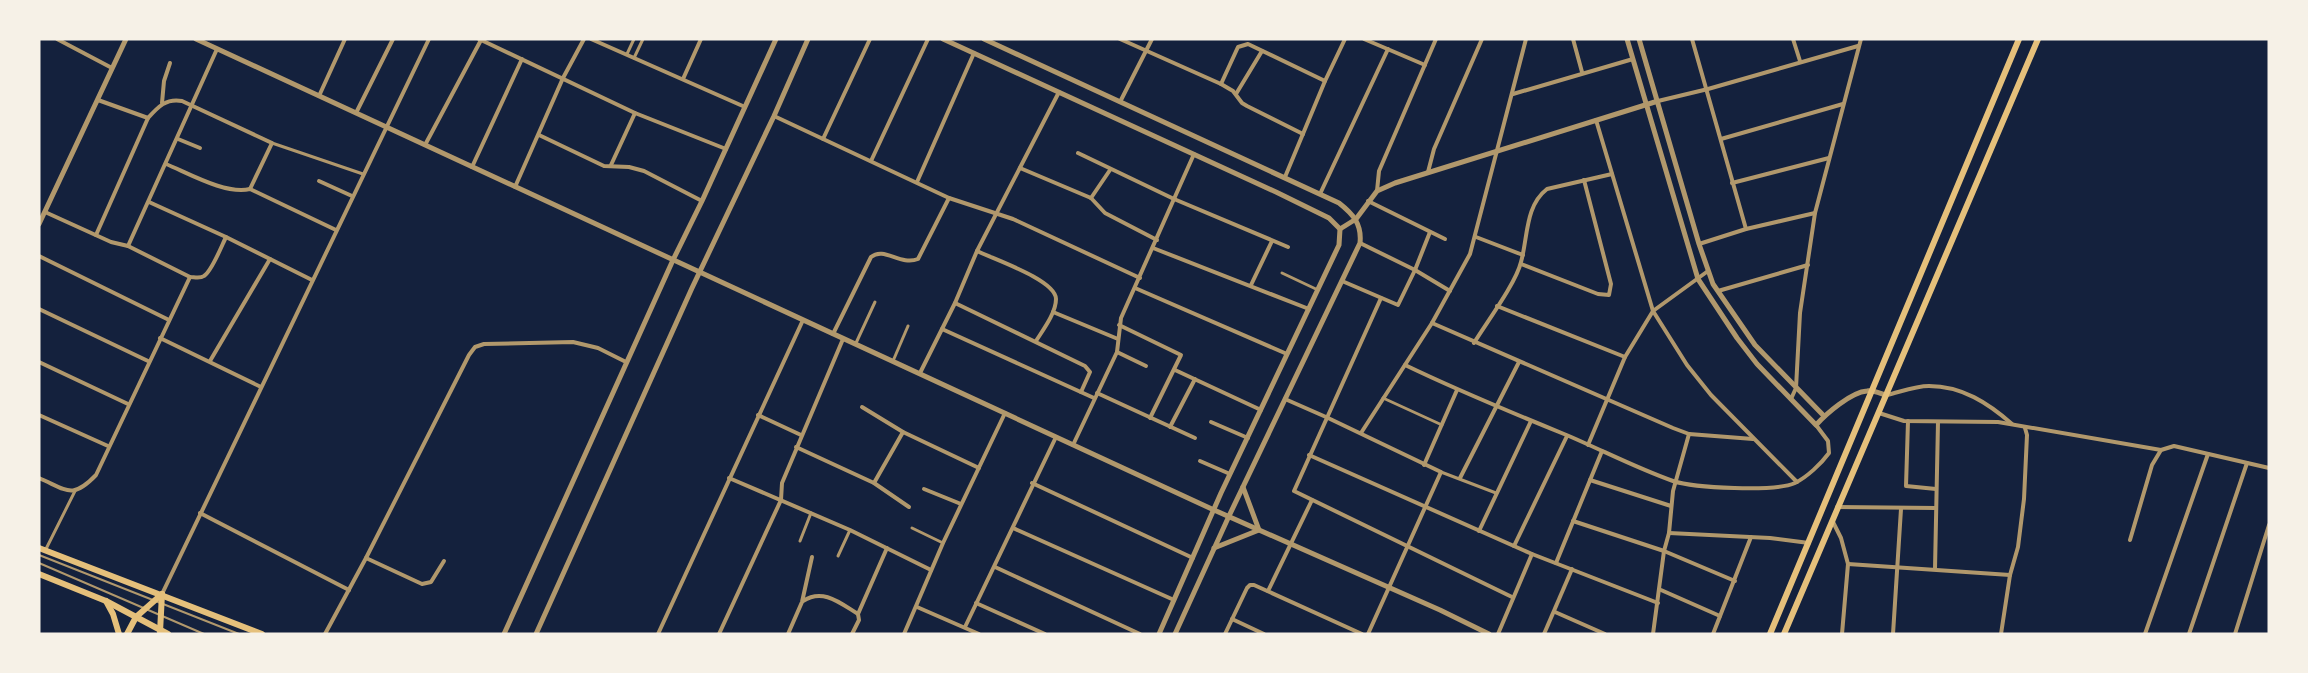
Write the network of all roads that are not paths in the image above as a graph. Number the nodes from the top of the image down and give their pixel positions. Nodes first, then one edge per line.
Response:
1 (57, 39) edge
2 (126, 39) edge
3 (196, 39) edge
4 (345, 39) edge
5 (393, 39) edge
6 (429, 39) edge
7 (584, 39) edge
8 (591, 39) edge
9 (634, 39) edge
10 (643, 39) edge
11 (701, 39) edge
12 (776, 39) edge
13 (808, 39) edge
14 (870, 39) edge
15 (928, 39) edge
16 (943, 39) edge
17 (984, 39) edge
18 (1120, 39) edge
19 (1152, 39) edge
20 (1344, 39) edge
21 (1364, 39) edge
22 (1437, 39) edge
23 (1482, 39) edge
24 (1526, 39) edge
25 (1573, 39) edge
26 (1627, 39) edge
27 (1639, 39) edge
28 (1692, 39) edge
29 (1793, 39) edge
30 (1861, 39) edge
31 (2019, 39) edge
32 (2038, 39) edge
33 (480, 40) edge
34 (1858, 46) junction
35 (217, 49) junction
36 (1388, 49) junction
37 (1146, 51) junction
38 (1262, 51) junction
39 (974, 53) junction
40 (627, 54) junction
41 (634, 57) junction
42 (522, 59) junction
43 (1633, 59) junction
44 (1800, 61) junction
45 (170, 63) dead end
46 (1425, 65) junction
47 (112, 68) junction
48 (1582, 72) junction
49 (563, 78) junction
50 (683, 79) junction
51 (1325, 81) junction
52 (1221, 84) junction
53 (1708, 89) junction
54 (1059, 92) junction
55 (1236, 94) junction
56 (1512, 94) junction
57 (319, 96) junction
58 (98, 99) junction
59 (1658, 101) junction
60 (1120, 102) junction
61 (162, 103) junction
62 (1844, 104) junction
63 (1646, 105) junction
64 (193, 106) junction
65 (746, 107) junction
66 (635, 112) junction
67 (356, 113) junction
68 (774, 116) junction
69 (148, 118) junction
70 (1596, 120) junction
71 (386, 127) junction
72 (1303, 134) junction
73 (539, 135) junction
74 (178, 139) junction
75 (823, 139) junction
76 (1721, 139) junction
77 (272, 143) junction
78 (425, 145) junction
79 (200, 148) dead end
80 (726, 148) junction
81 (1496, 152) junction
82 (1078, 153) dead end
83 (1194, 154) junction
84 (1829, 158) junction
85 (871, 161) junction
86 (165, 164) junction
87 (611, 165) junction
88 (472, 167) junction
89 (1020, 168) junction
90 (1110, 170) junction
91 (1428, 172) junction
92 (363, 174) junction
93 (1612, 174) junction
94 (1285, 177) junction
95 (1584, 180) junction
96 (319, 181) dead end
97 (917, 182) junction
98 (1732, 183) junction
99 (515, 187) junction
100 (250, 189) junction
101 (1377, 191) junction
102 (1320, 194) junction
103 (352, 196) junction
104 (949, 198) junction
105 (1091, 198) junction
106 (1174, 199) junction
107 (702, 201) junction
108 (1368, 201) junction
109 (149, 202) junction
110 (45, 212) junction
111 (1815, 213) junction
112 (997, 214) junction
113 (1356, 219) junction
114 (39, 224) edge
115 (1340, 229) junction
116 (1746, 229) junction
117 (336, 230) junction
118 (1430, 232) junction
119 (96, 235) junction
120 (226, 237) junction
121 (1476, 237) junction
122 (1445, 239) dead end
123 (1156, 240) junction
124 (1272, 241) junction
125 (1360, 243) junction
126 (1699, 244) junction
127 (128, 246) junction
128 (1288, 247) dead end
129 (1153, 248) junction
130 (977, 251) junction
131 (1523, 255) junction
132 (39, 256) edge
133 (270, 259) junction
134 (673, 260) junction
135 (1521, 264) junction
136 (1808, 265) junction
137 (1415, 270) junction
138 (1708, 271) junction
139 (700, 272) junction
140 (1282, 273) dead end
141 (190, 277) junction
142 (1140, 278) junction
143 (1698, 279) junction
144 (312, 280) junction
145 (1342, 281) junction
146 (1251, 285) junction
147 (1135, 288) junction
148 (1318, 290) junction
149 (1450, 291) junction
150 (1717, 291) junction
151 (1381, 298) junction
152 (875, 302) dead end
153 (955, 303) junction
154 (1497, 306) junction
155 (39, 309) edge
156 (1309, 309) junction
157 (1653, 311) junction
158 (1053, 312) junction
159 (169, 320) junction
160 (803, 320) junction
161 (1432, 323) junction
162 (1119, 325) junction
163 (908, 326) dead end
164 (942, 329) junction
165 (833, 334) junction
166 (160, 338) junction
167 (843, 339) junction
168 (1118, 339) junction
169 (1036, 342) junction
170 (1474, 343) junction
171 (855, 344) junction
172 (1117, 352) junction
173 (1287, 354) junction
174 (1625, 357) junction
175 (148, 361) junction
176 (210, 361) junction
177 (39, 362) edge
178 (626, 362) junction
179 (893, 362) junction
180 (1519, 362) junction
181 (1405, 365) junction
182 (1146, 366) dead end
183 (1175, 370) junction
184 (920, 373) junction
185 (1195, 379) junction
186 (261, 387) junction
187 (1796, 388) junction
188 (1457, 390) junction
189 (1872, 391) junction
190 (1081, 392) junction
191 (1097, 393) junction
192 (1885, 395) junction
193 (1094, 398) junction
194 (1383, 398) junction
195 (1285, 399) junction
196 (1608, 400) junction
197 (1790, 400) junction
198 (129, 404) junction
199 (1496, 406) junction
200 (862, 407) dead end
201 (1262, 410) junction
202 (1005, 413) junction
203 (1878, 413) junction
204 (39, 415) edge
205 (758, 415) junction
206 (1824, 416) junction
207 (1326, 417) junction
208 (1150, 418) junction
209 (1531, 421) junction
210 (1908, 421) junction
211 (1211, 422) dead end
212 (1938, 423) junction
213 (2013, 424) junction
214 (1442, 425) junction
215 (1816, 425) junction
216 (1170, 427) junction
217 (2025, 428) junction
218 (903, 432) junction
219 (1361, 433) junction
220 (1689, 434) junction
221 (801, 435) junction
222 (1567, 436) junction
223 (1056, 437) junction
224 (1195, 438) dead end
225 (1248, 438) junction
226 (1754, 440) junction
227 (1074, 445) junction
228 (1588, 445) junction
229 (108, 446) junction
230 (796, 447) junction
231 (2161, 450) junction
232 (1602, 451) junction
233 (2208, 454) junction
234 (1309, 455) junction
235 (1200, 462) dead end
236 (2247, 463) junction
237 (1424, 465) junction
238 (979, 468) junction
239 (2269, 468) edge
240 (1441, 472) junction
241 (1230, 474) junction
242 (39, 478) edge
243 (729, 478) junction
244 (1460, 478) junction
245 (1590, 480) junction
246 (1675, 481) junction
247 (1797, 482) junction
248 (874, 483) junction
249 (1032, 483) junction
250 (1243, 487) junction
251 (924, 489) dead end
252 (1936, 489) junction
253 (75, 491) junction
254 (1496, 493) junction
255 (781, 500) junction
256 (1312, 500) junction
257 (961, 504) junction
258 (1671, 506) junction
259 (909, 507) dead end
260 (1836, 507) junction
261 (1426, 508) junction
262 (1936, 508) junction
263 (1900, 509) junction
264 (1214, 510) junction
265 (200, 513) junction
266 (811, 513) junction
267 (1228, 516) junction
268 (1832, 518) junction
269 (1573, 521) junction
270 (2269, 525) edge
271 (912, 528) dead end
272 (1013, 528) junction
273 (850, 530) junction
274 (1259, 530) junction
275 (1479, 531) junction
276 (1669, 533) junction
277 (1751, 537) junction
278 (2130, 540) dead end
279 (800, 541) dead end
280 (943, 543) junction
281 (1290, 543) junction
282 (1809, 543) junction
283 (1409, 545) junction
284 (1514, 546) junction
285 (887, 548) junction
286 (1214, 549) junction
287 (1664, 550) junction
288 (41, 551) edge
289 (1532, 554) junction
290 (838, 556) dead end
291 (812, 557) dead end
292 (366, 558) junction
293 (1193, 558) junction
294 (444, 561) dead end
295 (39, 563) edge
296 (1556, 563) junction
297 (1848, 564) junction
298 (995, 567) junction
299 (1897, 567) junction
300 (1572, 569) junction
301 (1935, 569) junction
302 (931, 570) junction
303 (39, 574) edge
304 (2010, 575) junction
305 (1735, 581) junction
306 (1390, 587) junction
307 (349, 590) junction
308 (1660, 590) junction
309 (1268, 591) junction
310 (162, 594) junction
311 (1512, 597) junction
312 (1174, 600) junction
313 (106, 601) junction
314 (158, 602) junction
315 (802, 602) junction
316 (976, 603) junction
317 (1658, 603) junction
318 (916, 607) junction
319 (146, 608) junction
320 (1555, 612) junction
321 (858, 614) junction
322 (161, 616) junction
323 (1720, 616) junction
324 (136, 617) junction
325 (1232, 619) junction
326 (965, 627) junction
327 (160, 632) edge
328 (119, 634) edge
329 (127, 634) edge
330 (168, 634) edge
331 (204, 634) edge
332 (239, 634) edge
333 (262, 634) edge
334 (325, 634) edge
335 (504, 634) edge
336 (536, 634) edge
337 (658, 634) edge
338 (719, 634) edge
339 (788, 634) edge
340 (852, 634) edge
341 (904, 634) edge
342 (977, 634) edge
343 (1045, 634) edge
344 (1140, 634) edge
345 (1159, 634) edge
346 (1175, 634) edge
347 (1225, 634) edge
348 (1264, 634) edge
349 (1362, 634) edge
350 (1368, 634) edge
351 (1489, 634) edge
352 (1498, 634) edge
353 (1544, 634) edge
354 (1605, 634) edge
355 (1653, 634) edge
356 (1713, 634) edge
357 (1770, 634) edge
358 (1784, 634) edge
359 (1842, 634) edge
360 (1893, 634) edge
361 (2001, 634) edge
362 (2145, 634) edge
363 (2188, 634) edge
364 (2235, 634) edge

1 - 47 street
2 - 47 street
3 - 35 street
4 - 57 street
5 - 67 street
6 - 71 street
7 - 49 street
8 - 40 street
9 - 40 street
10 - 41 street
11 - 50 street
12 - 65 street
13 - 68 street
14 - 75 street
15 - 85 street
16 - 39 street
17 - 60 street
18 - 37 street
19 - 37 street
20 - 51 street
21 - 36 street
22 - 46 street
23 - 91 street
24 - 56 street
25 - 48 street
26 - 43 street
27 - 59 street
28 - 53 street
29 - 44 street
30 - 34 street
31 - 189 main road
32 - 192 main road
33 - 42 street
33 - 78 street
34 - 44 street
34 - 62 street
35 - 57 street
35 - 64 street
36 - 46 street
36 - 102 street
37 - 52 street
37 - 60 street
38 - 51 street
38 - 52 street
38 - 55 street
39 - 54 street
39 - 97 street
40 - 41 street
41 - 50 street
42 - 49 street
42 - 88 street
43 - 48 street
43 - 63 street
44 - 53 street
45 - 61 street
46 - 101 street
47 - 58 street
48 - 56 street
49 - 66 street
49 - 73 street
50 - 65 street
51 - 72 street
52 - 55 street
53 - 59 street
53 - 76 street
54 - 83 street
54 - 89 street
55 - 72 street
56 - 81 street
57 - 67 street
58 - 69 street
58 - 110 street
59 - 63 street
59 - 126 street
60 - 94 street
61 - 64 street
61 - 69 street
62 - 76 street
62 - 84 street
63 - 70 street
63 - 143 street
64 - 74 street
64 - 77 street
65 - 80 street
66 - 80 street
66 - 87 street
67 - 71 street
68 - 75 street
68 - 139 street
69 - 119 street
70 - 81 street
70 - 93 street
71 - 78 street
71 - 92 street
72 - 94 street
73 - 87 street
73 - 99 street
74 - 79 street
74 - 86 street
75 - 85 street
76 - 98 street
77 - 92 street
77 - 100 street
78 - 88 street
80 - 107 street
81 - 91 street
81 - 121 street
82 - 90 street
83 - 106 street
83 - 115 street
84 - 98 street
84 - 111 street
85 - 97 street
86 - 100 street
86 - 109 street
87 - 107 street
88 - 99 street
89 - 105 street
89 - 112 street
90 - 105 street
90 - 106 street
91 - 101 street
92 - 103 street
93 - 95 street
93 - 157 street
94 - 102 street
95 - 131 street
95 - 135 street
96 - 103 street
97 - 104 street
98 - 116 street
99 - 134 street
100 - 117 street
101 - 108 street
102 - 113 street
103 - 117 street
104 - 112 street
104 - 165 street
105 - 123 street
106 - 123 street
106 - 124 street
107 - 134 street
108 - 113 street
108 - 118 street
109 - 120 street
109 - 127 street
110 - 114 street
110 - 119 street
111 - 116 street
111 - 136 street
112 - 130 street
112 - 142 street
113 - 115 street
113 - 125 street
115 - 148 street
116 - 126 street
117 - 144 street
118 - 122 street
118 - 137 street
119 - 127 street
120 - 133 street
120 - 141 street
121 - 131 street
121 - 149 street
123 - 129 street
124 - 128 street
124 - 146 street
125 - 137 street
125 - 145 street
126 - 138 street
127 - 141 street
129 - 142 street
129 - 146 street
130 - 153 street
130 - 158 street
131 - 135 street
132 - 159 street
133 - 144 street
133 - 176 street
134 - 139 street
134 - 178 street
135 - 154 street
136 - 150 street
136 - 187 street
137 - 149 street
137 - 151 street
138 - 143 street
138 - 150 street
139 - 160 street
139 - 336 street
140 - 148 street
141 - 159 street
142 - 147 street
143 - 157 street
143 - 197 street
144 - 186 street
145 - 151 street
145 - 195 street
146 - 156 street
147 - 162 street
147 - 173 street
148 - 156 street
149 - 161 street
150 - 187 street
151 - 207 street
152 - 171 street
153 - 164 street
153 - 169 street
154 - 170 street
154 - 174 street
155 - 175 street
156 - 173 street
157 - 174 street
157 - 226 street
158 - 168 street
158 - 169 street
159 - 166 street
160 - 165 street
160 - 205 street
161 - 170 street
161 - 181 street
162 - 168 street
162 - 183 street
163 - 179 street
164 - 184 street
164 - 190 street
165 - 167 street
166 - 175 street
166 - 176 street
167 - 171 street
167 - 221 street
168 - 172 street
169 - 190 street
170 - 180 street
171 - 179 street
172 - 182 street
172 - 191 street
173 - 201 street
174 - 196 street
175 - 198 street
176 - 186 street
177 - 198 street
178 - 292 street
178 - 335 street
179 - 184 street
180 - 196 street
180 - 199 street
181 - 188 street
181 - 194 street
183 - 185 street
183 - 208 street
184 - 202 street
185 - 201 street
185 - 216 street
186 - 265 street
187 - 197 street
187 - 206 street
188 - 199 street
188 - 214 street
189 - 192 street
189 - 206 street
189 - 282 main road
190 - 193 street
191 - 193 street
191 - 208 street
192 - 203 main road
192 - 213 street
193 - 227 street
194 - 214 street
194 - 219 street
195 - 207 street
195 - 250 street
196 - 220 street
196 - 228 street
197 - 215 street
198 - 229 street
199 - 209 street
199 - 244 street
200 - 218 street
201 - 225 street
202 - 223 street
202 - 238 street
203 - 210 street
203 - 260 main road
204 - 229 street
205 - 221 street
205 - 243 street
206 - 215 street
207 - 219 street
207 - 234 street
208 - 216 street
209 - 222 street
209 - 254 street
210 - 212 street
210 - 252 street
211 - 225 street
212 - 213 street
212 - 252 street
213 - 217 street
214 - 237 street
215 - 247 street
216 - 224 street
217 - 231 street
217 - 304 street
218 - 238 street
218 - 248 street
219 - 237 street
220 - 226 street
220 - 246 street
221 - 230 street
222 - 228 street
222 - 284 street
223 - 227 street
223 - 249 street
225 - 241 street
226 - 247 street
227 - 264 street
228 - 232 street
229 - 253 street
230 - 248 street
230 - 255 street
231 - 233 street
231 - 278 street
232 - 245 street
232 - 246 street
233 - 236 street
233 - 362 street
234 - 256 street
234 - 261 street
235 - 241 street
236 - 239 street
236 - 363 street
237 - 240 street
238 - 257 street
240 - 244 street
240 - 261 street
241 - 264 street
242 - 253 street
243 - 255 street
243 - 337 street
244 - 254 street
245 - 258 street
245 - 269 street
246 - 247 street
246 - 258 street
248 - 259 street
249 - 272 street
249 - 293 street
250 - 267 street
250 - 274 street
251 - 257 street
252 - 262 street
253 - 288 street
254 - 275 street
255 - 266 street
255 - 338 street
256 - 281 street
256 - 283 street
257 - 280 street
258 - 276 street
260 - 263 street
260 - 268 main road
261 - 275 street
261 - 283 street
262 - 263 street
262 - 301 street
263 - 299 street
264 - 267 street
264 - 293 street
265 - 307 street
265 - 310 street
266 - 273 street
266 - 279 street
267 - 274 street
267 - 286 street
268 - 297 street
268 - 358 main road
269 - 287 street
269 - 296 street
270 - 364 street
271 - 280 street
272 - 298 street
272 - 312 street
273 - 285 street
273 - 290 street
274 - 281 street
274 - 286 street
275 - 284 street
276 - 277 street
276 - 287 street
277 - 282 street
277 - 305 street
280 - 302 street
281 - 306 street
281 - 309 street
282 - 357 main road
283 - 306 street
283 - 311 street
284 - 289 street
285 - 302 street
285 - 321 street
286 - 346 street
287 - 305 street
287 - 308 street
288 - 310 main road
288 - 314 lane
289 - 296 street
289 - 311 street
291 - 315 street
292 - 294 street
292 - 307 street
293 - 312 street
295 - 319 lane
296 - 300 street
297 - 299 street
297 - 359 street
298 - 316 street
298 - 344 street
299 - 301 street
299 - 360 street
300 - 317 street
300 - 320 street
301 - 304 street
302 - 318 street
303 - 313 main road
304 - 361 street
305 - 323 street
306 - 350 street
306 - 351 street
307 - 334 street
308 - 317 street
308 - 323 street
309 - 325 street
309 - 349 street
310 - 314 main road
310 - 333 main road
311 - 352 street
312 - 345 street
313 - 324 main road
313 - 328 main road
314 - 319 main road
314 - 322 main road
314 - 332 lane
315 - 321 street
315 - 339 street
316 - 326 street
316 - 343 street
317 - 355 street
318 - 326 street
318 - 341 street
319 - 322 lane
319 - 324 main road
320 - 353 street
320 - 354 street
321 - 340 street
322 - 327 main road
322 - 331 lane
323 - 356 street
324 - 327 main road
324 - 329 main road
325 - 347 street
325 - 348 street
326 - 342 street
327 - 330 main road

